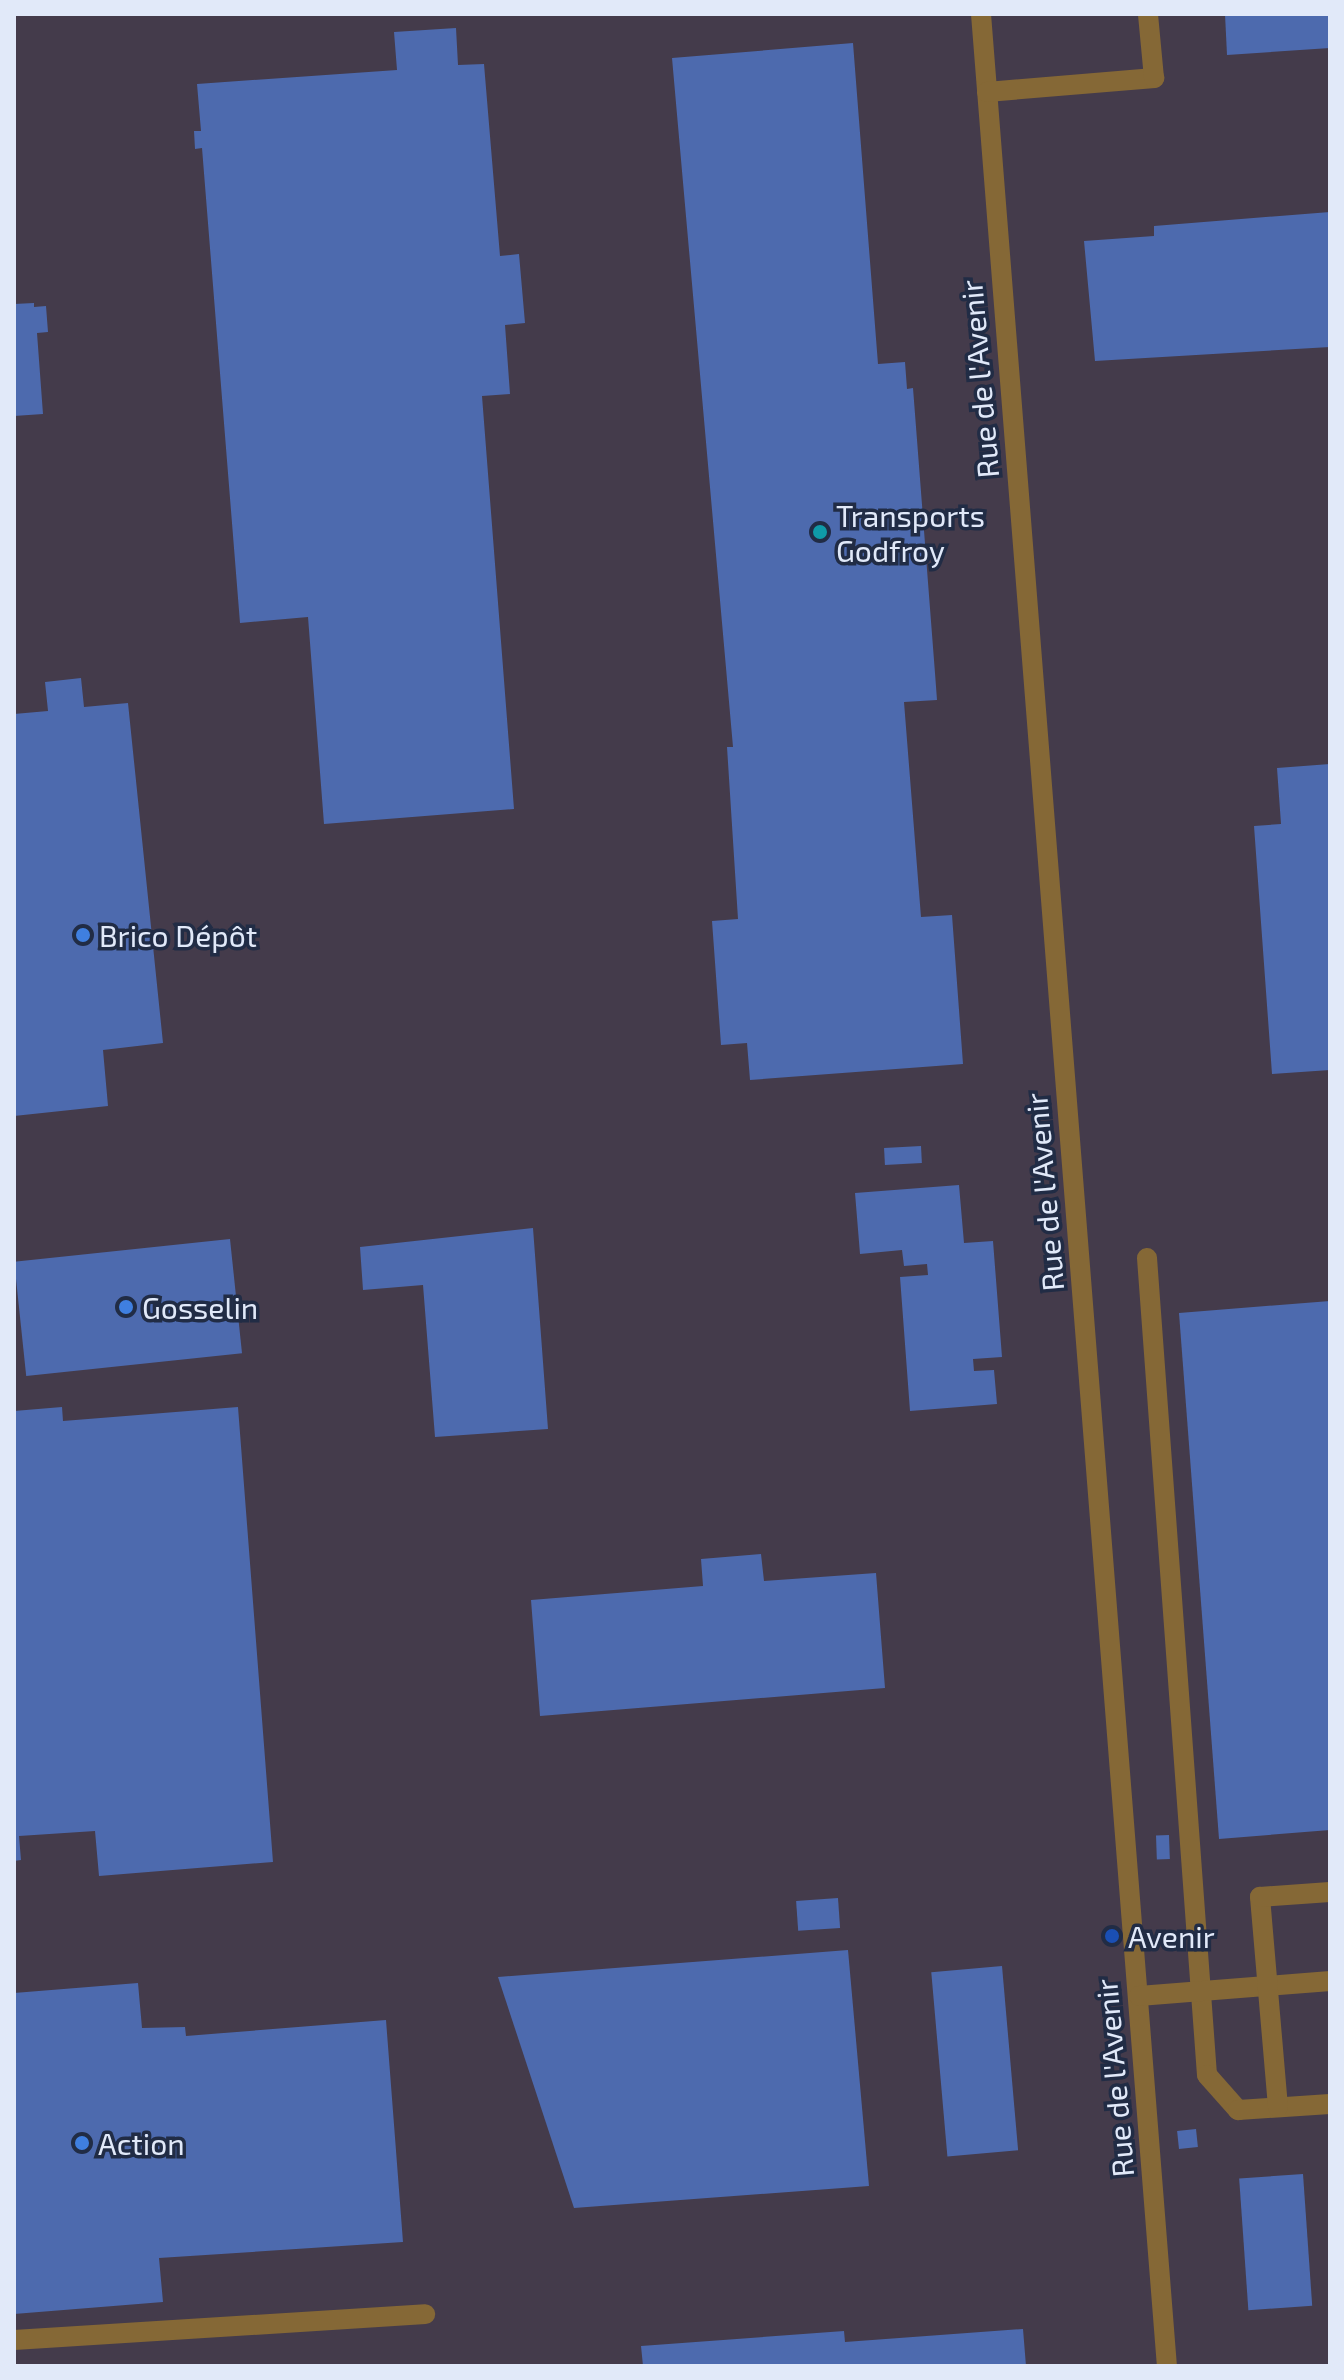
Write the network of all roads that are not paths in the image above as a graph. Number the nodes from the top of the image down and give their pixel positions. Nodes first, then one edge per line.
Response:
1 (981, 14) edge
2 (1148, 14) edge
3 (987, 92) junction
4 (1147, 1258) dead end
5 (1330, 1892) edge
6 (1330, 1981) edge
7 (1267, 1986) junction
8 (1200, 1991) junction
9 (1139, 1996) junction
10 (1330, 2104) edge
11 (1278, 2107) junction
12 (425, 2314) dead end
13 (14, 2340) edge
14 (1167, 2366) edge

1 - 3 street, Rue de l'Avenir
2 - 3 street
3 - 9 street, Rue de l'Avenir
4 - 8 street
5 - 7 street
6 - 7 street
7 - 8 street
7 - 11 street
8 - 9 street
8 - 11 street
9 - 14 street, Rue de l'Avenir
10 - 11 street
12 - 13 street

